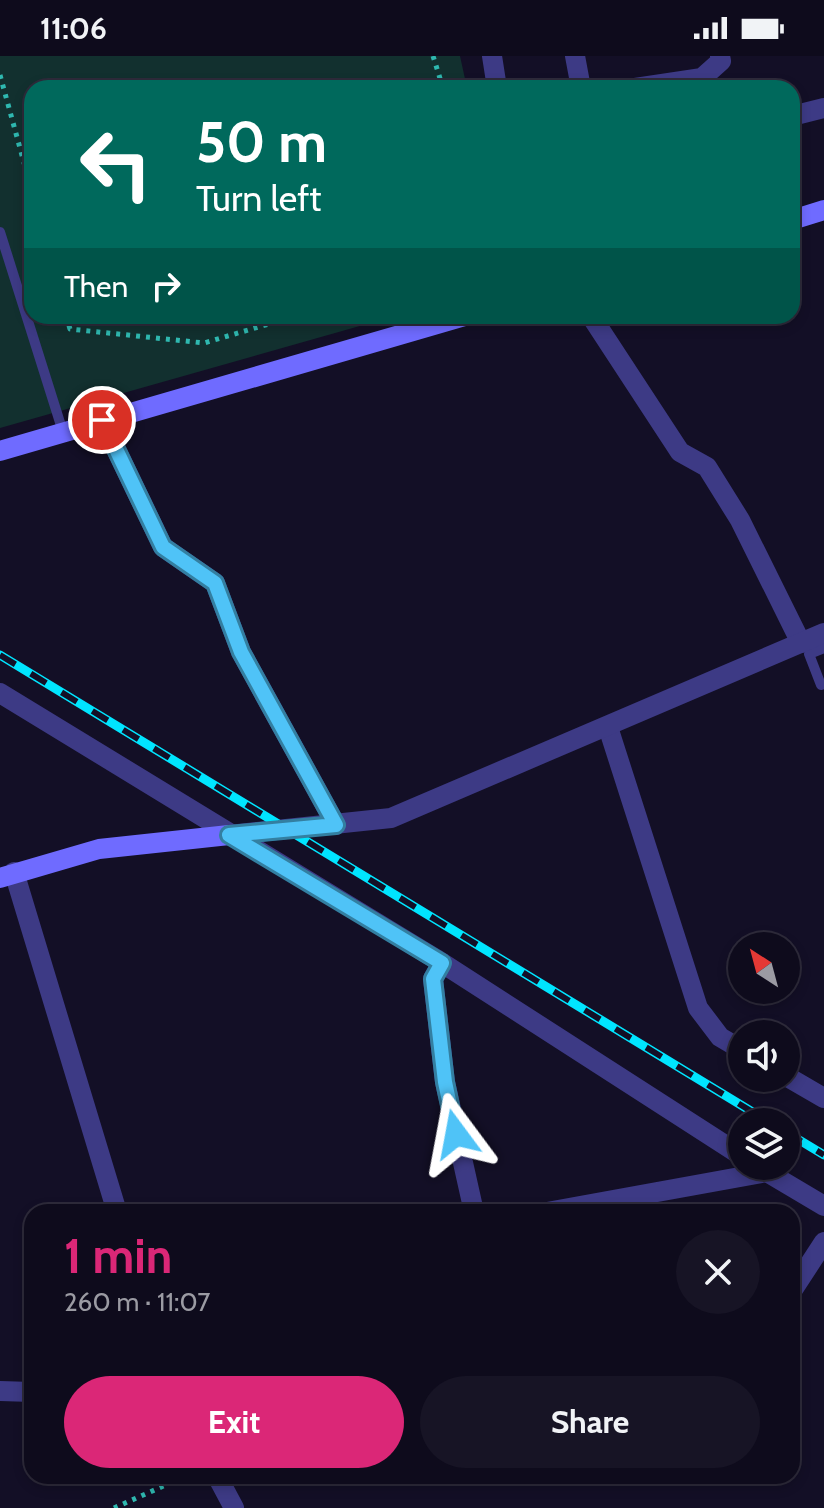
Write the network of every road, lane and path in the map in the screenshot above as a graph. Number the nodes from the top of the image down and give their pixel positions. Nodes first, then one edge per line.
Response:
1 (433, 56) edge
2 (492, 56) edge
3 (575, 56) edge
4 (720, 56) edge
5 (0, 75) edge
6 (440, 80) edge
7 (496, 80) edge
8 (580, 80) edge
9 (689, 80) edge
10 (824, 108) edge
11 (800, 114) edge
12 (24, 163) edge
13 (824, 210) edge
14 (800, 218) edge
15 (0, 232) edge
16 (24, 308) edge
17 (29, 324) edge
18 (68, 324) edge
19 (269, 324) edge
20 (437, 324) edge
21 (596, 324) edge
22 (102, 420) junction
23 (63, 432) junction
24 (0, 451) edge
25 (824, 633) edge
26 (801, 643) junction
27 (824, 648) edge
28 (824, 684) edge
29 (0, 693) edge
30 (608, 727) junction
31 (336, 825) junction
32 (229, 835) junction
33 (7, 875) edge
34 (442, 963) junction
35 (728, 1042) edge
36 (800, 1084) edge
37 (824, 1098) edge
38 (728, 1147) edge
39 (728, 1176) edge
40 (780, 1180) edge
41 (114, 1204) edge
42 (472, 1204) edge
43 (587, 1204) edge
44 (824, 1206) edge
45 (824, 1242) edge
46 (800, 1279) edge
47 (0, 1391) edge
48 (24, 1392) edge
49 (168, 1484) edge
50 (221, 1484) edge
51 (114, 1508) edge
52 (234, 1508) edge

1 - 6 path
2 - 7 street
3 - 8 street
4 - 9 street
5 - 12 path
10 - 11 street
13 - 14 street
15 - 16 lane
17 - 23 lane
18 - 19 path
20 - 22 street
21 - 26 street
22 - 23 street
22 - 31 street
23 - 24 street
25 - 26 street
26 - 30 street
27 - 28 lane
29 - 32 street
30 - 31 street
30 - 35 street
31 - 32 street
32 - 33 street
32 - 34 street
33 - 41 street
34 - 38 street
34 - 42 street
36 - 37 street
39 - 43 street
40 - 44 street
45 - 46 street
47 - 48 street
49 - 51 path
50 - 52 street

